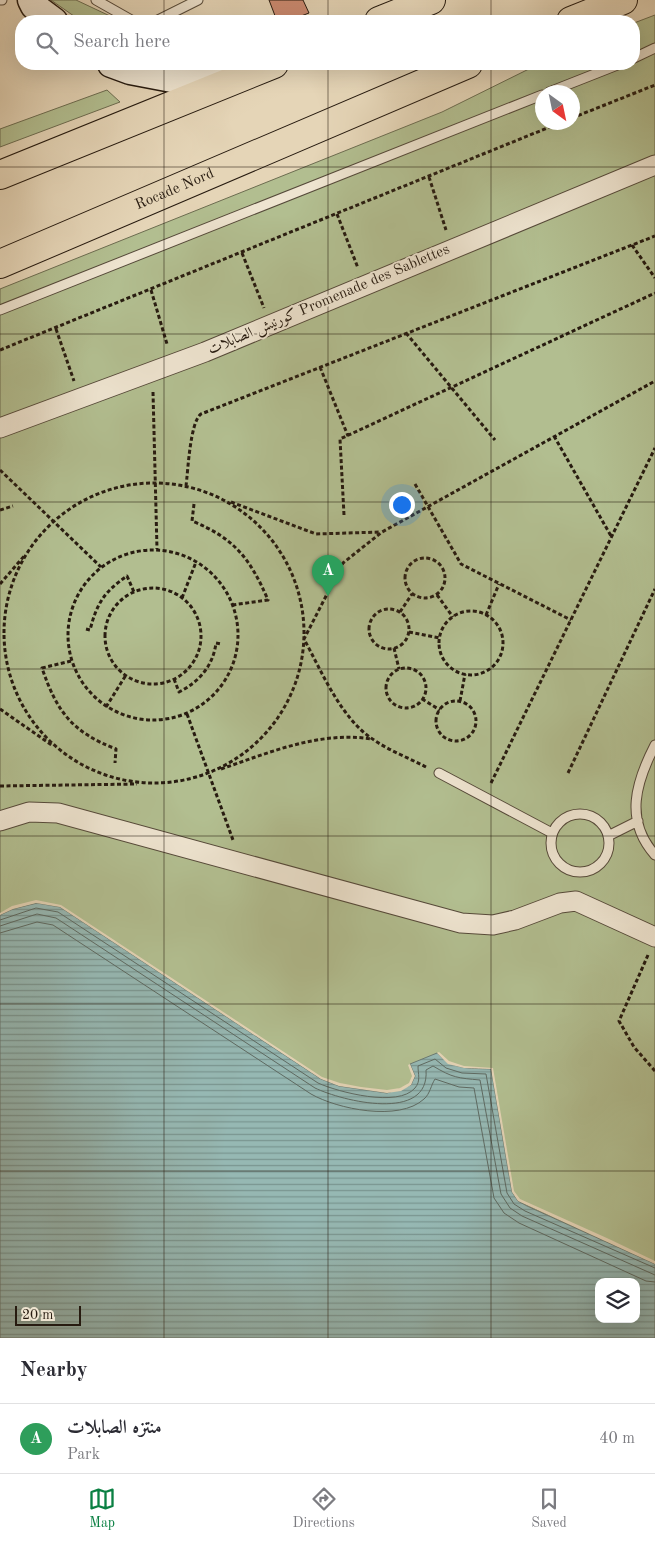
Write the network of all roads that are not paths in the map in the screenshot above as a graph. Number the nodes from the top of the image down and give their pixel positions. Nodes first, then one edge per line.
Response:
1 (31, 0) edge
2 (96, 0) edge
3 (198, 0) edge
4 (415, 0) edge
5 (431, 0) edge
6 (623, 0) edge
7 (46, 15) edge
8 (122, 15) edge
9 (168, 15) edge
10 (383, 15) edge
11 (394, 15) edge
12 (586, 15) edge
13 (655, 48) edge
14 (640, 55) edge
15 (138, 70) edge
16 (235, 70) edge
17 (259, 70) edge
18 (453, 70) edge
19 (605, 70) edge
20 (567, 85) edge
21 (535, 98) edge
22 (349, 113) junction
23 (655, 164) edge
24 (0, 175) edge
25 (0, 244) edge
26 (0, 264) edge
27 (0, 310) edge
28 (0, 428) edge
29 (655, 745) edge
30 (438, 774) road end
31 (0, 821) edge
32 (638, 821) junction
33 (552, 833) junction
34 (608, 836) junction
35 (655, 855) edge
36 (653, 943) edge

1 - 7 street
2 - 8 lane
3 - 9 lane
4 - 10 highway
5 - 11 highway
6 - 12 highway
13 - 14 lane
15 - 16 street
17 - 24 highway
18 - 22 highway, Rocade Nord
19 - 20 lane
21 - 27 lane
22 - 25 highway, Rocade Nord
22 - 26 highway, Rocade Nord
23 - 28 street, كورنيش الصابلات Promenade des Sablettes
29 - 32 lane
30 - 33 lane
31 - 36 street
32 - 34 lane
32 - 35 lane
33 - 34 lane
33 - 34 lane

